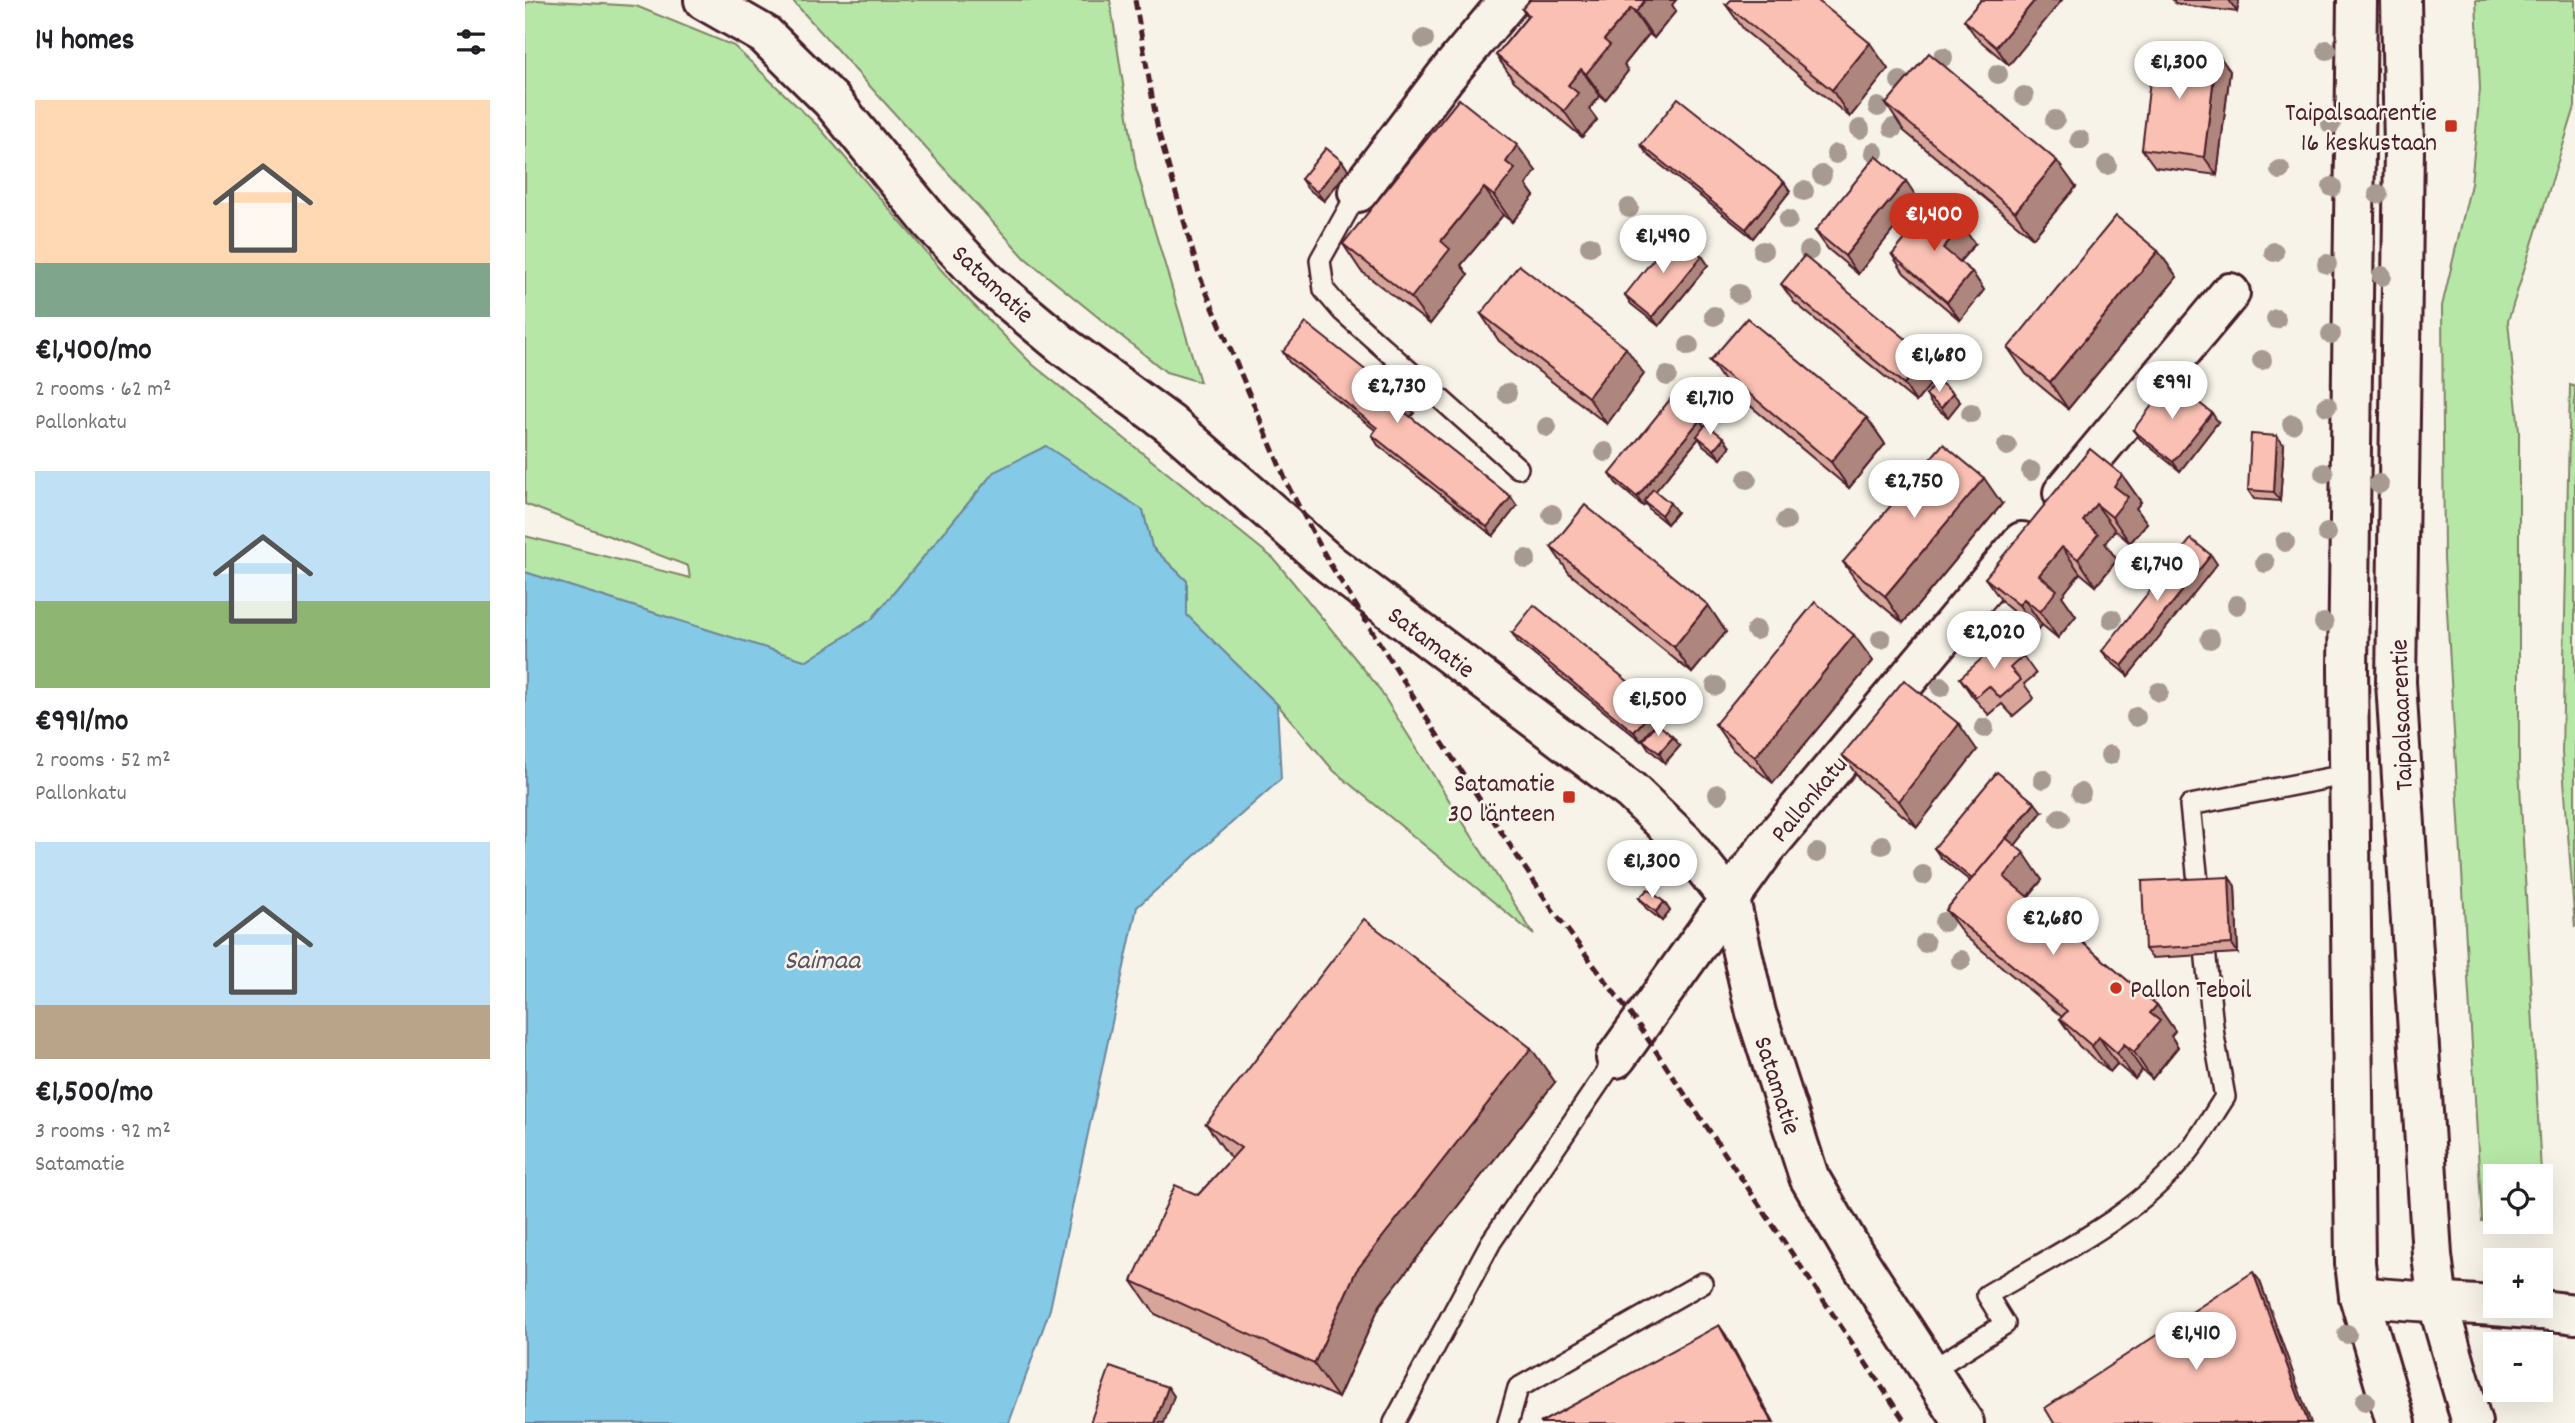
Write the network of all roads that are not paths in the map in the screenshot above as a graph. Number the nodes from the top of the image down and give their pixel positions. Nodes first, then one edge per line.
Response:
1 (704, 0) edge
2 (1509, 0) edge
3 (2357, 0) edge
4 (2401, 0) edge
5 (1358, 192) joint
6 (2230, 293) dead end
7 (1518, 468) dead end
8 (2350, 774) junction
9 (1730, 900) junction
10 (1616, 1058) joint
11 (1702, 1283) dead end
12 (2359, 1296) junction
13 (2438, 1304) junction
14 (2575, 1314) edge
15 (1930, 1371) junction
16 (1394, 1423) edge
17 (1508, 1423) edge
18 (1964, 1423) edge
19 (2396, 1423) edge
20 (2472, 1423) edge

1 - 9 street, Satamatie
2 - 5 street
3 - 8 street, Taipalsaarentie
4 - 13 street, Taipalsaarentie
5 - 7 lane
6 - 9 street, Pallonkatu
8 - 12 street, Taipalsaarentie
8 - 15 lane
9 - 10 street, Pallonkatu
9 - 15 street, Satamatie
10 - 16 lane
11 - 17 lane
12 - 13 street
12 - 19 street, Taipalsaarentie
13 - 14 street
13 - 20 street, Taipalsaarentie
15 - 18 street, Satamatie

